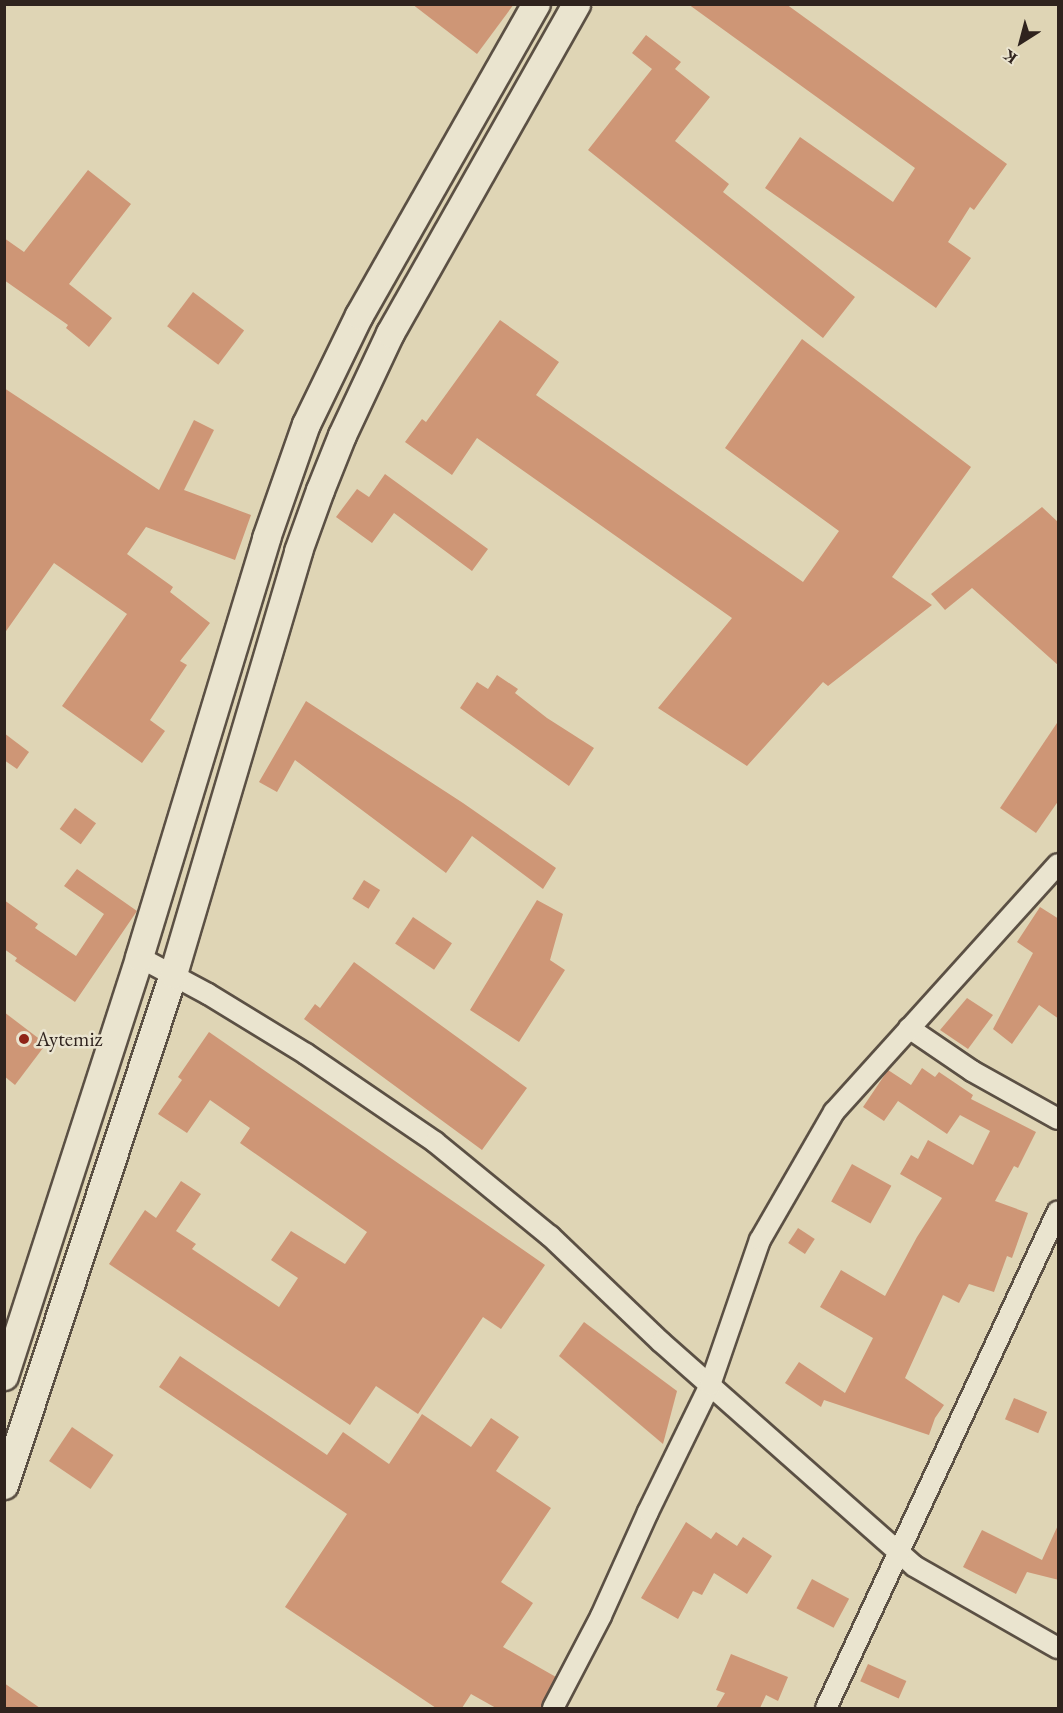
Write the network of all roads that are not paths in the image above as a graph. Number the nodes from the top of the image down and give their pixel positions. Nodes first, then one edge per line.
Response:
1 (536, 4) edge
2 (576, 4) edge
3 (1059, 864) edge
4 (139, 957) junction
5 (174, 974) junction
6 (909, 1028) junction
7 (1059, 1119) edge
8 (1059, 1211) edge
9 (4, 1376) edge
10 (710, 1385) junction
11 (4, 1485) edge
12 (900, 1553) junction
13 (1059, 1648) edge
14 (553, 1708) edge
15 (826, 1708) edge

1 - 4 main road
2 - 5 main road
3 - 6 street
4 - 5 street
4 - 9 main road
5 - 10 street
5 - 11 main road
6 - 7 street
6 - 10 street
8 - 12 street
10 - 12 street
10 - 14 street
12 - 13 street
12 - 15 street

